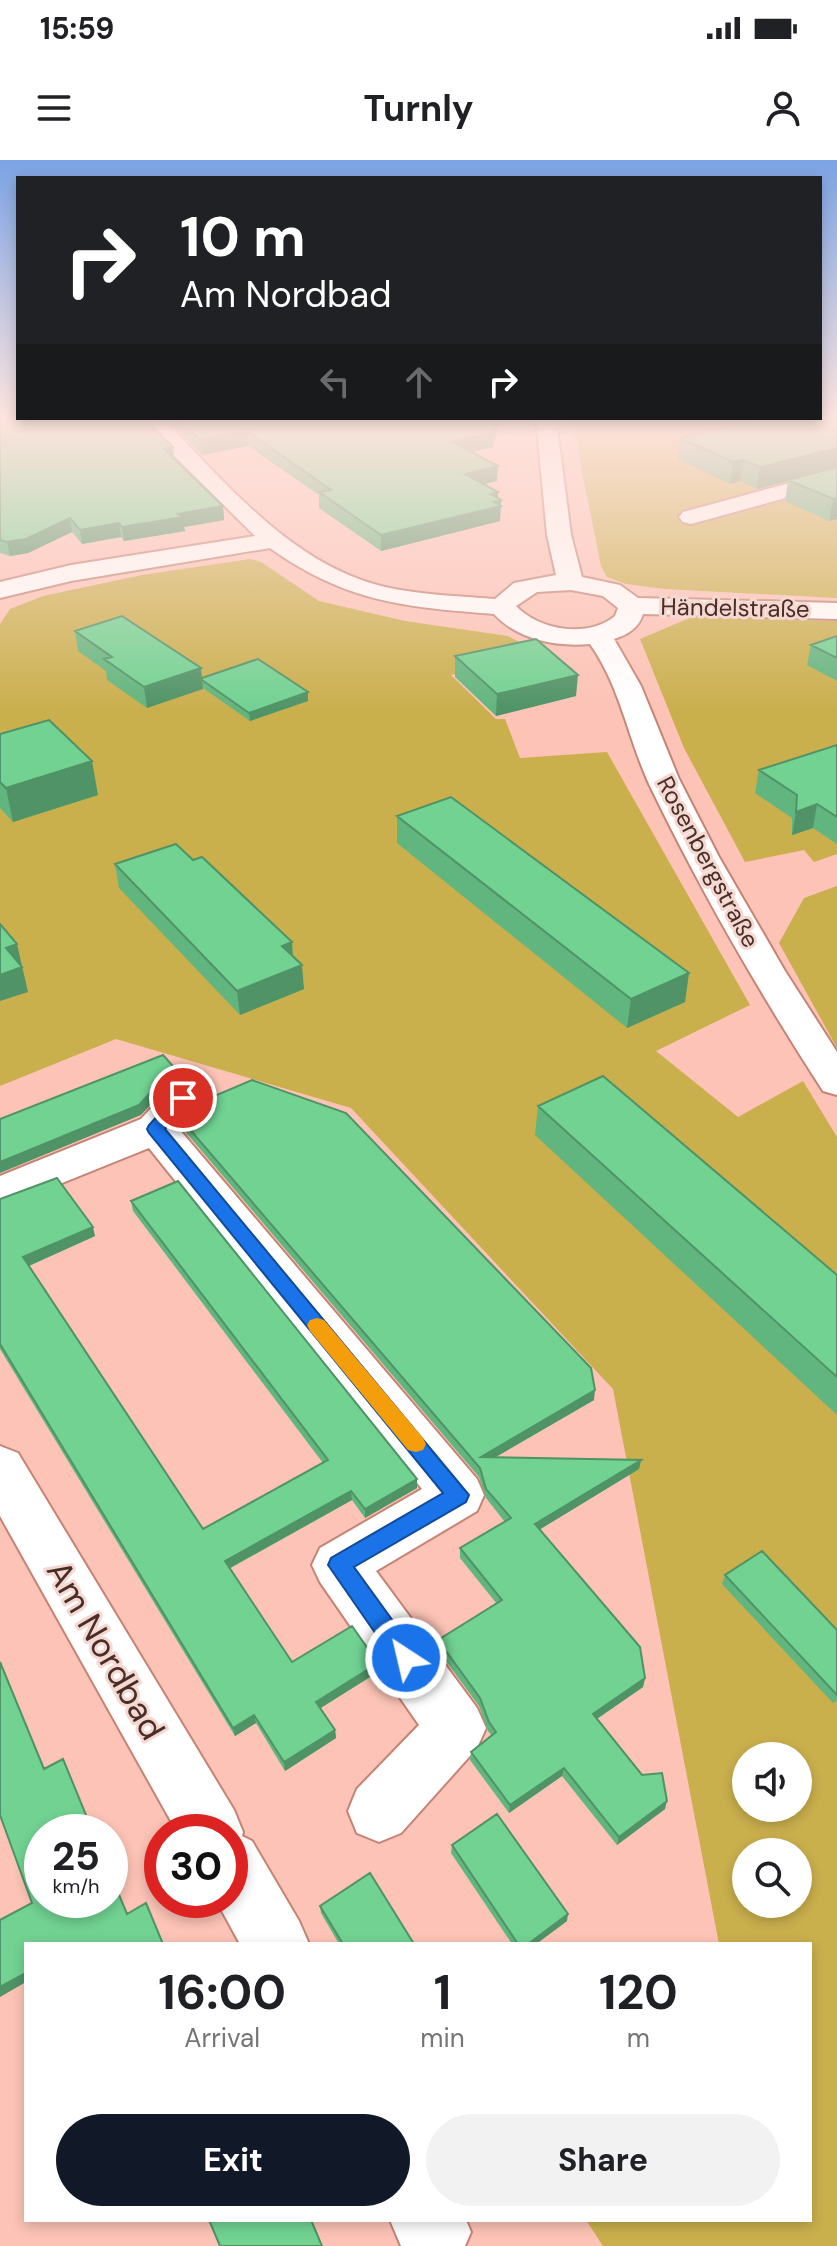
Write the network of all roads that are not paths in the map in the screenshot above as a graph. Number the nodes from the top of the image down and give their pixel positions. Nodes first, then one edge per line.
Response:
1 (249, 516) edge
2 (557, 516) edge
3 (276, 540) junction
4 (571, 582) junction
5 (0, 590) edge
6 (632, 606) junction
7 (502, 607) junction
8 (837, 611) edge
9 (597, 635) junction
10 (837, 1082) edge
11 (0, 1193) edge
12 (0, 1468) edge
13 (379, 1811) dead end
14 (202, 1814) edge
15 (248, 1895) edge
16 (275, 1942) edge

1 - 3 street
2 - 4 street
3 - 5 street
3 - 7 street
4 - 6 street
4 - 7 street
6 - 8 street, Händelstraße
6 - 9 street
7 - 9 street
9 - 10 street, Rosenbergstraße
11 - 13 street
12 - 14 street, Am Nordbad
15 - 16 street

